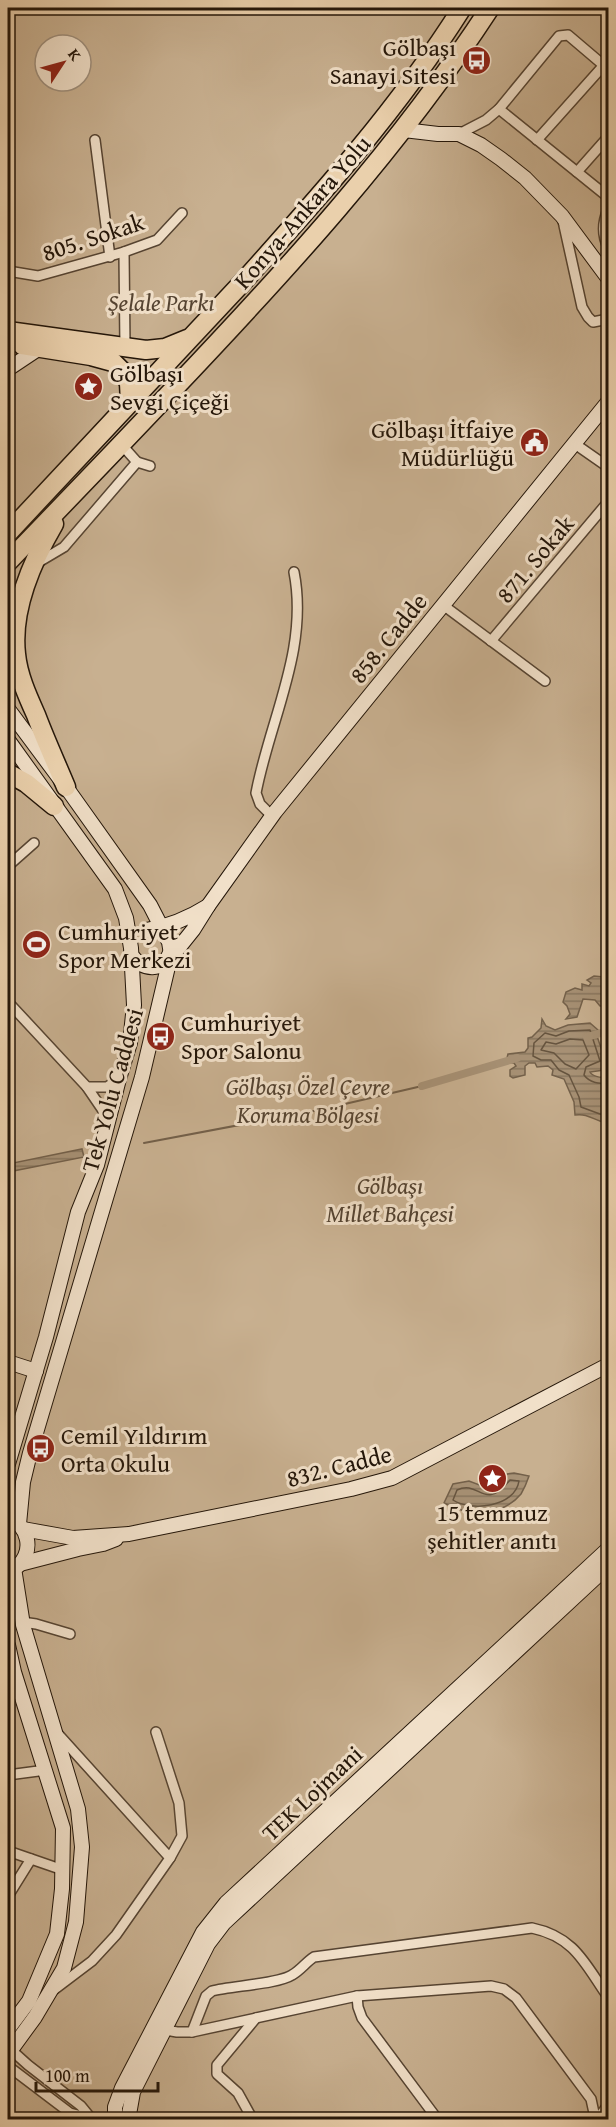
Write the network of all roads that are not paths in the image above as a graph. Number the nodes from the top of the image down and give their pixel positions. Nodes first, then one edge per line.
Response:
1 (462, 8) edge
2 (490, 8) edge
3 (606, 67) edge
4 (499, 109) junction
5 (404, 130) junction
6 (459, 134) junction
7 (609, 137) edge
8 (94, 140) dead end
9 (537, 140) junction
10 (577, 172) junction
11 (609, 197) edge
12 (609, 209) edge
13 (182, 213) dead end
14 (562, 216) junction
15 (609, 247) edge
16 (124, 252) junction
17 (110, 256) junction
18 (8, 271) edge
19 (609, 278) edge
20 (609, 319) edge
21 (8, 331) edge
22 (191, 337) junction
23 (46, 341) junction
24 (8, 343) edge
25 (125, 347) junction
26 (8, 369) edge
27 (130, 402) junction
28 (609, 402) edge
29 (121, 444) junction
30 (575, 444) junction
31 (137, 462) junction
32 (150, 466) dead end
33 (609, 467) edge
34 (69, 499) junction
35 (609, 502) edge
36 (8, 533) edge
37 (8, 562) edge
38 (32, 565) junction
39 (294, 572) dead end
40 (443, 605) junction
41 (491, 641) junction
42 (545, 681) dead end
43 (8, 709) edge
44 (8, 740) edge
45 (8, 773) edge
46 (66, 787) junction
47 (54, 806) junction
48 (272, 816) junction
49 (34, 843) dead end
50 (8, 866) edge
51 (208, 906) junction
52 (167, 947) junction
53 (132, 952) junction
54 (8, 1002) edge
55 (118, 1079) junction
56 (87, 1087) junction
57 (108, 1122) junction
58 (8, 1362) edge
59 (609, 1365) edge
60 (36, 1371) junction
61 (8, 1464) edge
62 (17, 1524) edge
63 (129, 1534) junction
64 (609, 1549) edge
65 (609, 1566) edge
66 (14, 1568) edge
67 (22, 1622) junction
68 (69, 1634) dead end
69 (8, 1645) edge
70 (11, 1672) edge
71 (55, 1731) junction
72 (156, 1732) dead end
73 (46, 1770) junction
74 (8, 1775) edge
75 (8, 1851) edge
76 (170, 1858) junction
77 (31, 1859) junction
78 (63, 1870) junction
79 (8, 1896) edge
80 (48, 1994) junction
81 (357, 1996) junction
82 (609, 1997) edge
83 (256, 2018) junction
84 (159, 2028) junction
85 (8, 2029) edge
86 (192, 2032) junction
87 (9, 2050) edge
88 (8, 2066) edge
89 (609, 2105) edge
90 (94, 2118) edge
91 (115, 2120) edge
92 (128, 2120) edge
93 (253, 2120) edge
94 (438, 2120) edge
95 (595, 2120) edge

1 - 22 highway
2 - 5 highway, Konya-Ankara Yolu
3 - 4 street
3 - 9 street
4 - 6 street
4 - 9 street
5 - 6 street
5 - 29 highway, Konya-Ankara Yolu
6 - 14 street
7 - 10 street
8 - 17 street
9 - 10 street
10 - 11 street
12 - 15 street
13 - 16 street, 805. Sokak
14 - 19 street
14 - 20 street
16 - 17 street, 805. Sokak
16 - 25 street
17 - 18 street, 805. Sokak
21 - 23 highway
22 - 25 highway
22 - 27 highway
23 - 24 highway
23 - 25 highway
23 - 26 street
23 - 27 highway
27 - 36 highway
28 - 30 street, 858. Cadde
29 - 31 street
29 - 34 highway, Konya-Ankara Yolu
30 - 33 street
30 - 40 street, 858. Cadde
31 - 32 street
31 - 38 street
34 - 37 highway, Konya-Ankara Yolu
34 - 38 highway
35 - 41 street, 871. Sokak
38 - 46 highway
39 - 48 street
40 - 41 street
40 - 48 street, 858. Cadde
41 - 42 street
43 - 46 street
44 - 47 street, Tek Yolu Caddesi
45 - 47 highway
46 - 52 street
47 - 53 street, Tek Yolu Caddesi
48 - 51 street, 858. Cadde
49 - 50 street
51 - 52 street, 858. Cadde
51 - 52 street, 858. Cadde
52 - 53 street
52 - 53 street
52 - 62 street, Tek Yolu Caddesi
53 - 55 street, Tek Yolu Caddesi
54 - 56 street
55 - 56 street
55 - 57 street, Tek Yolu Caddesi
56 - 57 street
57 - 60 street, Tek Yolu Caddesi
58 - 60 street
59 - 63 street, 832. Cadde
60 - 61 street, Tek Yolu Caddesi
62 - 63 street, 832. Cadde
62 - 66 street, Tek Yolu Caddesi
63 - 66 street, 832. Cadde
64 - 84 street, TEK Lojmani
65 - 84 street, TEK Lojmani
66 - 67 street, Tek Yolu Caddesi
67 - 68 street
67 - 71 street, Tek Yolu Caddesi
69 - 70 street
70 - 73 street
71 - 76 street
71 - 80 street, Tek Yolu Caddesi
72 - 76 street
73 - 74 street
73 - 78 street
75 - 77 street
76 - 80 street
77 - 78 street
77 - 79 street
78 - 85 street
80 - 87 street, Tek Yolu Caddesi
81 - 83 street
81 - 94 street
81 - 95 street
82 - 86 street
83 - 86 street
83 - 93 street
84 - 86 street
84 - 91 street, TEK Lojmani
84 - 92 street, TEK Lojmani
87 - 90 street
88 - 90 street
89 - 95 street

